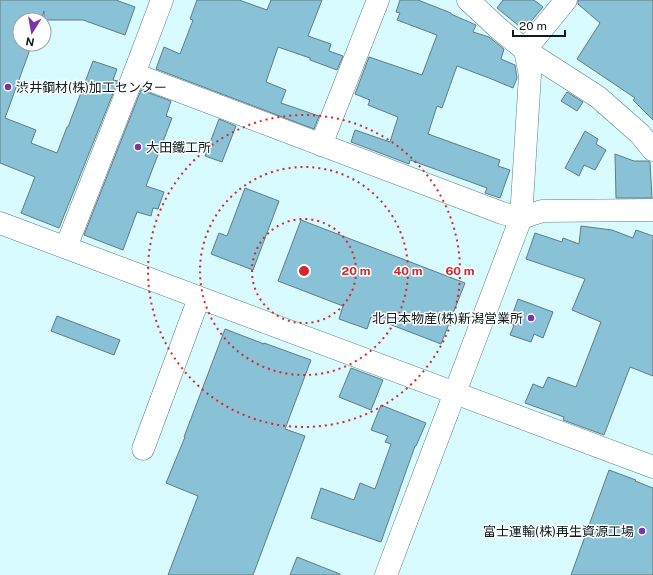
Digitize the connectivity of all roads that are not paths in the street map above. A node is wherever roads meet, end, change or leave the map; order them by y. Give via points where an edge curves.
1 (160, 0) edge
2 (378, 0) edge
3 (468, 0) edge
4 (566, 0) edge
5 (526, 50) junction
6 (134, 74) junction
7 (321, 146) junction
8 (653, 150) edge
9 (653, 210) edge
10 (521, 218) junction
11 (0, 223) edge
12 (66, 247) junction
13 (199, 298) junction
14 (455, 393) junction
15 (143, 449) dead end
16 (653, 467) edge
17 (386, 575) edge

1 - 6 street
2 - 7 street
3 - 5 street
4 - 5 street
5 - 8 street via 598,98 640,134
5 - 10 street via 530,75
6 - 7 street
6 - 12 street
7 - 10 street
9 - 10 street via 542,211
10 - 14 street
11 - 12 street
12 - 13 street
13 - 14 street
13 - 15 street
14 - 16 street
14 - 17 street

